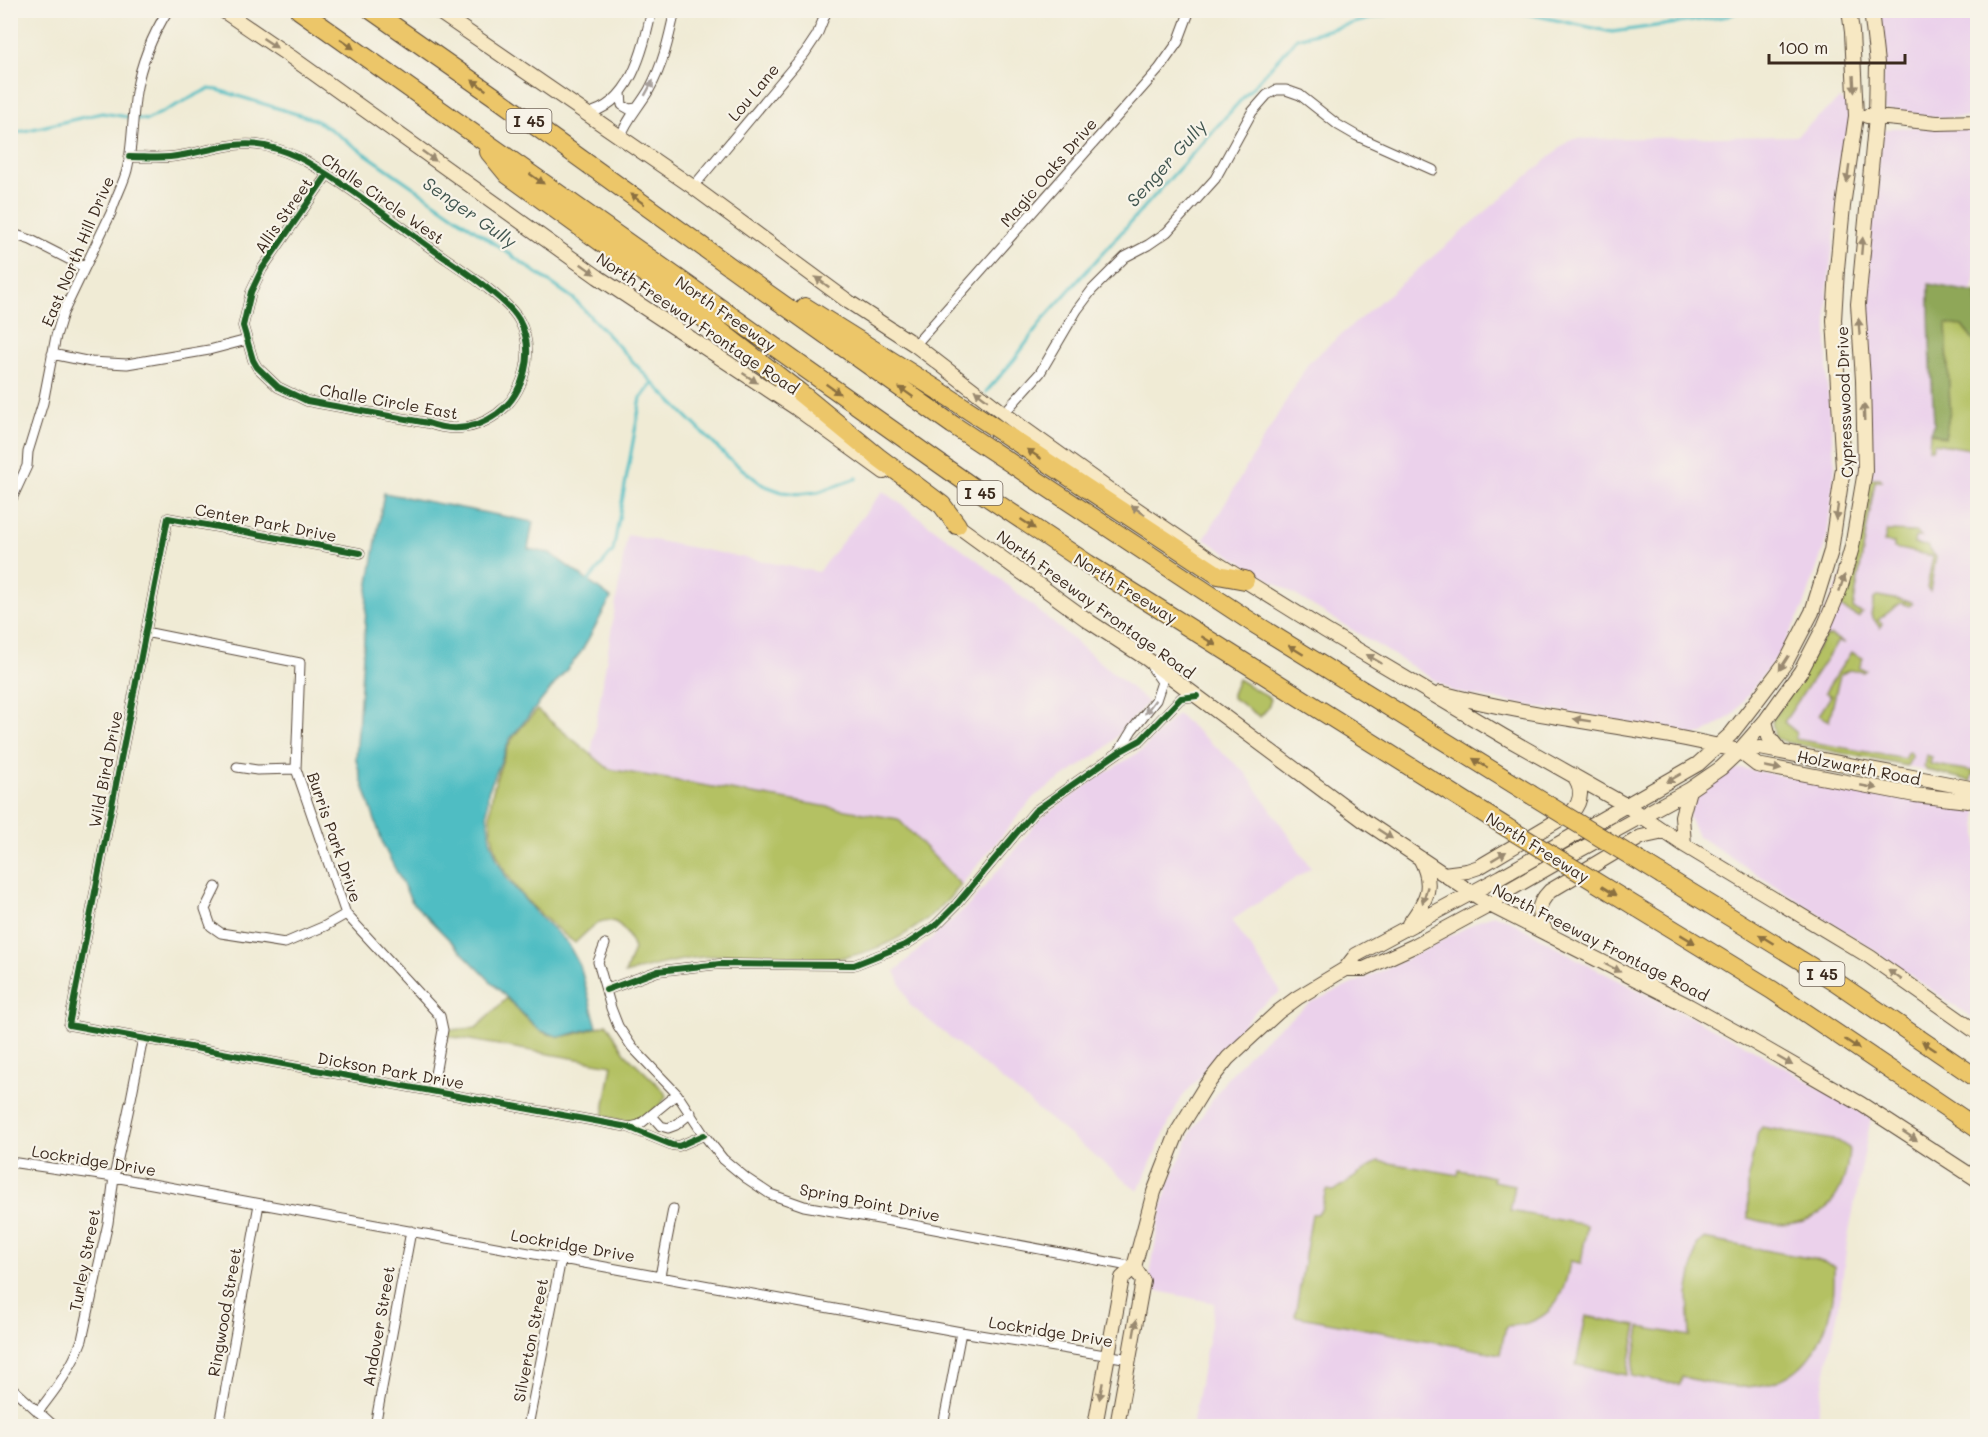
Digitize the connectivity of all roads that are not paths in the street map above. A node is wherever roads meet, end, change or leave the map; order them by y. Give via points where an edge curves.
1 (168, 10) edge
2 (222, 10) edge
3 (299, 10) edge
4 (371, 10) edge
5 (436, 10) edge
6 (652, 10) edge
7 (675, 10) edge
8 (827, 10) edge
9 (1190, 10) edge
10 (1849, 10) edge
11 (1871, 10) edge
12 (1875, 31) junction
13 (1852, 32) junction
14 (621, 93) junction
15 (637, 108) junction
16 (585, 114) junction
17 (1856, 116) junction
18 (1875, 116) junction
19 (1977, 122) edge
20 (472, 133) junction
21 (620, 138) junction
22 (129, 157) junction
23 (1432, 170) dead end
24 (327, 175) junction
25 (693, 187) junction
26 (10, 233) edge
27 (685, 234) junction
28 (84, 267) junction
29 (1835, 303) junction
30 (1857, 304) junction
31 (247, 340) junction
32 (915, 345) junction
33 (52, 354) junction
34 (526, 366) joint
35 (1004, 412) junction
36 (1843, 468) junction
37 (1865, 471) junction
38 (10, 502) edge
39 (168, 518) joint
40 (957, 525) junction
41 (360, 553) dead end
42 (1245, 580) junction
43 (146, 632) junction
44 (1147, 659) junction
45 (1425, 689) junction
46 (1197, 696) junction
47 (1765, 721) junction
48 (1718, 745) junction
49 (1739, 751) junction
50 (1119, 752) junction
51 (1781, 752) junction
52 (237, 767) dead end
53 (296, 769) junction
54 (1573, 775) junction
55 (1689, 790) junction
56 (1977, 793) edge
57 (1977, 799) edge
58 (1627, 806) junction
59 (1641, 816) junction
60 (1664, 832) junction
61 (1684, 845) junction
62 (1420, 858) junction
63 (1444, 874) junction
64 (216, 887) dead end
65 (1472, 892) junction
66 (1490, 905) junction
67 (346, 914) junction
68 (1406, 928) junction
69 (1547, 934) junction
70 (605, 944) dead end
71 (1345, 969) junction
72 (606, 990) junction
73 (69, 1025) joint
74 (1977, 1033) edge
75 (143, 1038) junction
76 (1977, 1079) edge
77 (432, 1091) junction
78 (1920, 1091) junction
79 (677, 1094) junction
80 (691, 1113) junction
81 (652, 1116) junction
82 (628, 1127) junction
83 (1977, 1129) edge
84 (704, 1135) junction
85 (1977, 1136) edge
86 (10, 1162) edge
87 (114, 1177) junction
88 (1977, 1180) edge
89 (259, 1203) junction
90 (673, 1209) dead end
91 (411, 1231) junction
92 (561, 1259) junction
93 (1134, 1267) junction
94 (660, 1276) junction
95 (961, 1332) junction
96 (1108, 1356) junction
97 (1130, 1359) junction
98 (10, 1386) edge
99 (38, 1412) junction
100 (54, 1426) edge
101 (219, 1426) edge
102 (375, 1426) edge
103 (528, 1426) edge
104 (942, 1426) edge
105 (1095, 1426) edge
106 (1117, 1426) edge

1 - 22 street, East North Hill Drive via 143,63
2 -> 40 main road, North Freeway Frontage Road via 598,277 796,408
3 -> 20 highway, North Freeway / I 45
27 -> 4 highway, I 45
5 - 16 main road
6 - 14 street via 639,58
15 -> 7 street via 661,65
8 - 25 street, Lou Lane via 805,53
9 - 32 street, Magic Oaks Drive via 1178,42 1160,69
10 - 13 main road, Cypresswood Drive
11 - 12 main road, Cypresswood Drive
12 - 13 main road
12 - 18 main road, Cypresswood Drive
13 -> 17 main road, Cypresswood Drive
14 - 15 street via 625,108
14 - 16 street via 605,108
15 - 21 street
16 - 21 main road
17 - 18 main road
17 -> 29 main road, Cypresswood Drive
18 - 19 main road via 1937,123
30 -> 18 main road, Cypresswood Drive
20 - 40 highway via 508,175 666,289 799,392 942,505
20 -> 78 highway, North Freeway / I 45, bridge via 984,495 1088,564 1772,990
21 - 25 main road
22 - 24 street, Challe Circle West via 170,157 251,144 290,154
22 - 28 street, East North Hill Drive via 111,213
23 - 35 street via 1357,136 1300,95 1286,90 1267,95 1252,112 1215,179 1167,232 1125,257 1092,290 1040,373
24 - 31 street, Allis Street via 258,277 243,326
24 - 34 street, Challe Circle West via 459,267 512,310 526,342
32 -> 25 main road via 849,302
26 - 28 street
42 -> 27 highway via 1218,575 800,303 708,238
76 -> 27 highway, I 45, bridge via 1836,982 1250,621 1003,459
28 - 33 street, East North Hill Drive via 63,313
29 - 30 main road
29 - 36 main road, Cypresswood Drive
37 -> 30 main road, Cypresswood Drive
31 - 33 street via 127,364
31 - 34 street, Challe Circle East via 257,368 285,392 324,405 440,427 476,425 502,410 518,390
35 -> 32 main road
33 - 38 street, East North Hill Drive via 27,466
42 -> 35 main road via 1122,499
36 - 37 main road
36 -> 48 main road, Cypresswood Drive via 1832,551 1812,612 1786,662 1731,734
47 -> 37 main road, Cypresswood Drive via 1801,671 1840,590
39 - 41 street, Center Park Drive
39 - 43 street, Wild Bird Drive
40 - 44 main road, North Freeway Frontage Road
45 -> 42 main road
43 - 53 street, Burris Park Drive via 300,663
43 - 73 street, Wild Bird Drive
44 - 46 main road, North Freeway Frontage Road
44 -> 50 street via 1162,682 1156,700
48 -> 45 main road, Holzwarth Road via 1481,704
45 - 54 main road
46 - 50 street via 1181,698 1142,740
46 -> 62 main road, North Freeway Frontage Road
47 - 49 main road, Cypresswood Drive
47 - 51 main road via 1769,737
48 - 49 main road, Holzwarth Road
48 -> 58 main road, Cypresswood Drive via 1698,764
49 - 51 main road, Holzwarth Road via 1760,748
49 - 55 main road, Cypresswood Drive
49 -> 57 main road, Holzwarth Road via 1757,765 1915,795
50 - 72 street via 1035,811 956,905 936,925 907,944 854,965 720,964 658,971
51 - 56 main road, Holzwarth Road via 1970,788
52 - 53 street
53 - 67 street, Burris Park Drive
54 - 58 main road
63 -> 54 main road via 1479,867 1572,812 1580,797
55 - 59 main road, Cypresswood Drive
55 - 61 main road via 1682,816
58 - 59 main road
58 - 65 main road, Cypresswood Drive
59 - 60 main road
59 - 66 main road, Cypresswood Drive
60 - 61 main road
60 - 69 main road via 1641,837 1550,891 1539,910
74 -> 61 main road via 1870,957
62 - 63 main road, North Freeway Frontage Road
62 -> 68 main road via 1429,888
63 - 65 main road, North Freeway Frontage Road
64 - 67 street via 205,909 212,926 221,933 285,943
65 - 66 main road, North Freeway Frontage Road
65 - 68 main road, Cypresswood Drive
66 - 69 main road, North Freeway Frontage Road
66 - 71 main road, Cypresswood Drive via 1364,969
67 - 77 street, Burris Park Drive via 440,1016 443,1030
68 - 71 main road, Cypresswood Drive via 1356,956
69 -> 88 main road, North Freeway Frontage Road via 1689,1006 1861,1104
70 - 72 street, Spring Point Drive via 598,962
71 - 93 main road via 1278,1012 1228,1058 1205,1087 1178,1131 1156,1186
72 - 79 street, Spring Point Drive via 618,1026 632,1047
73 - 75 street, Dickson Park Drive
75 - 77 street, Dickson Park Drive
75 - 87 street, Turley Street
77 - 82 street, Dickson Park Drive
78 - 83 highway, North Freeway / I 45
78 - 85 highway
79 - 80 street, Spring Point Drive
79 - 81 street
80 - 81 street via 668,1128
80 - 84 street, Spring Point Drive
81 - 82 street
82 - 84 street, Dickson Park Drive via 679,1146
84 - 93 street, Spring Point Drive via 723,1159 746,1178 770,1194 804,1206
86 - 87 street, Lockridge Drive
87 - 89 street, Lockridge Drive
87 - 99 street, Turley Street via 82,1340 62,1382
89 - 91 street, Lockridge Drive
89 - 101 street, Ringwood Street
90 - 94 street
91 - 92 street, Lockridge Drive
91 - 102 street, Andover Street
92 - 94 street, Lockridge Drive
92 - 103 street, Silverton Street
93 - 96 main road via 1122,1278
97 -> 93 main road via 1143,1281
94 - 95 street, Lockridge Drive
95 - 96 street, Lockridge Drive
95 - 104 street
96 - 97 street, Lockridge Drive
96 -> 105 main road
97 - 106 main road
98 - 99 street
99 - 100 street

